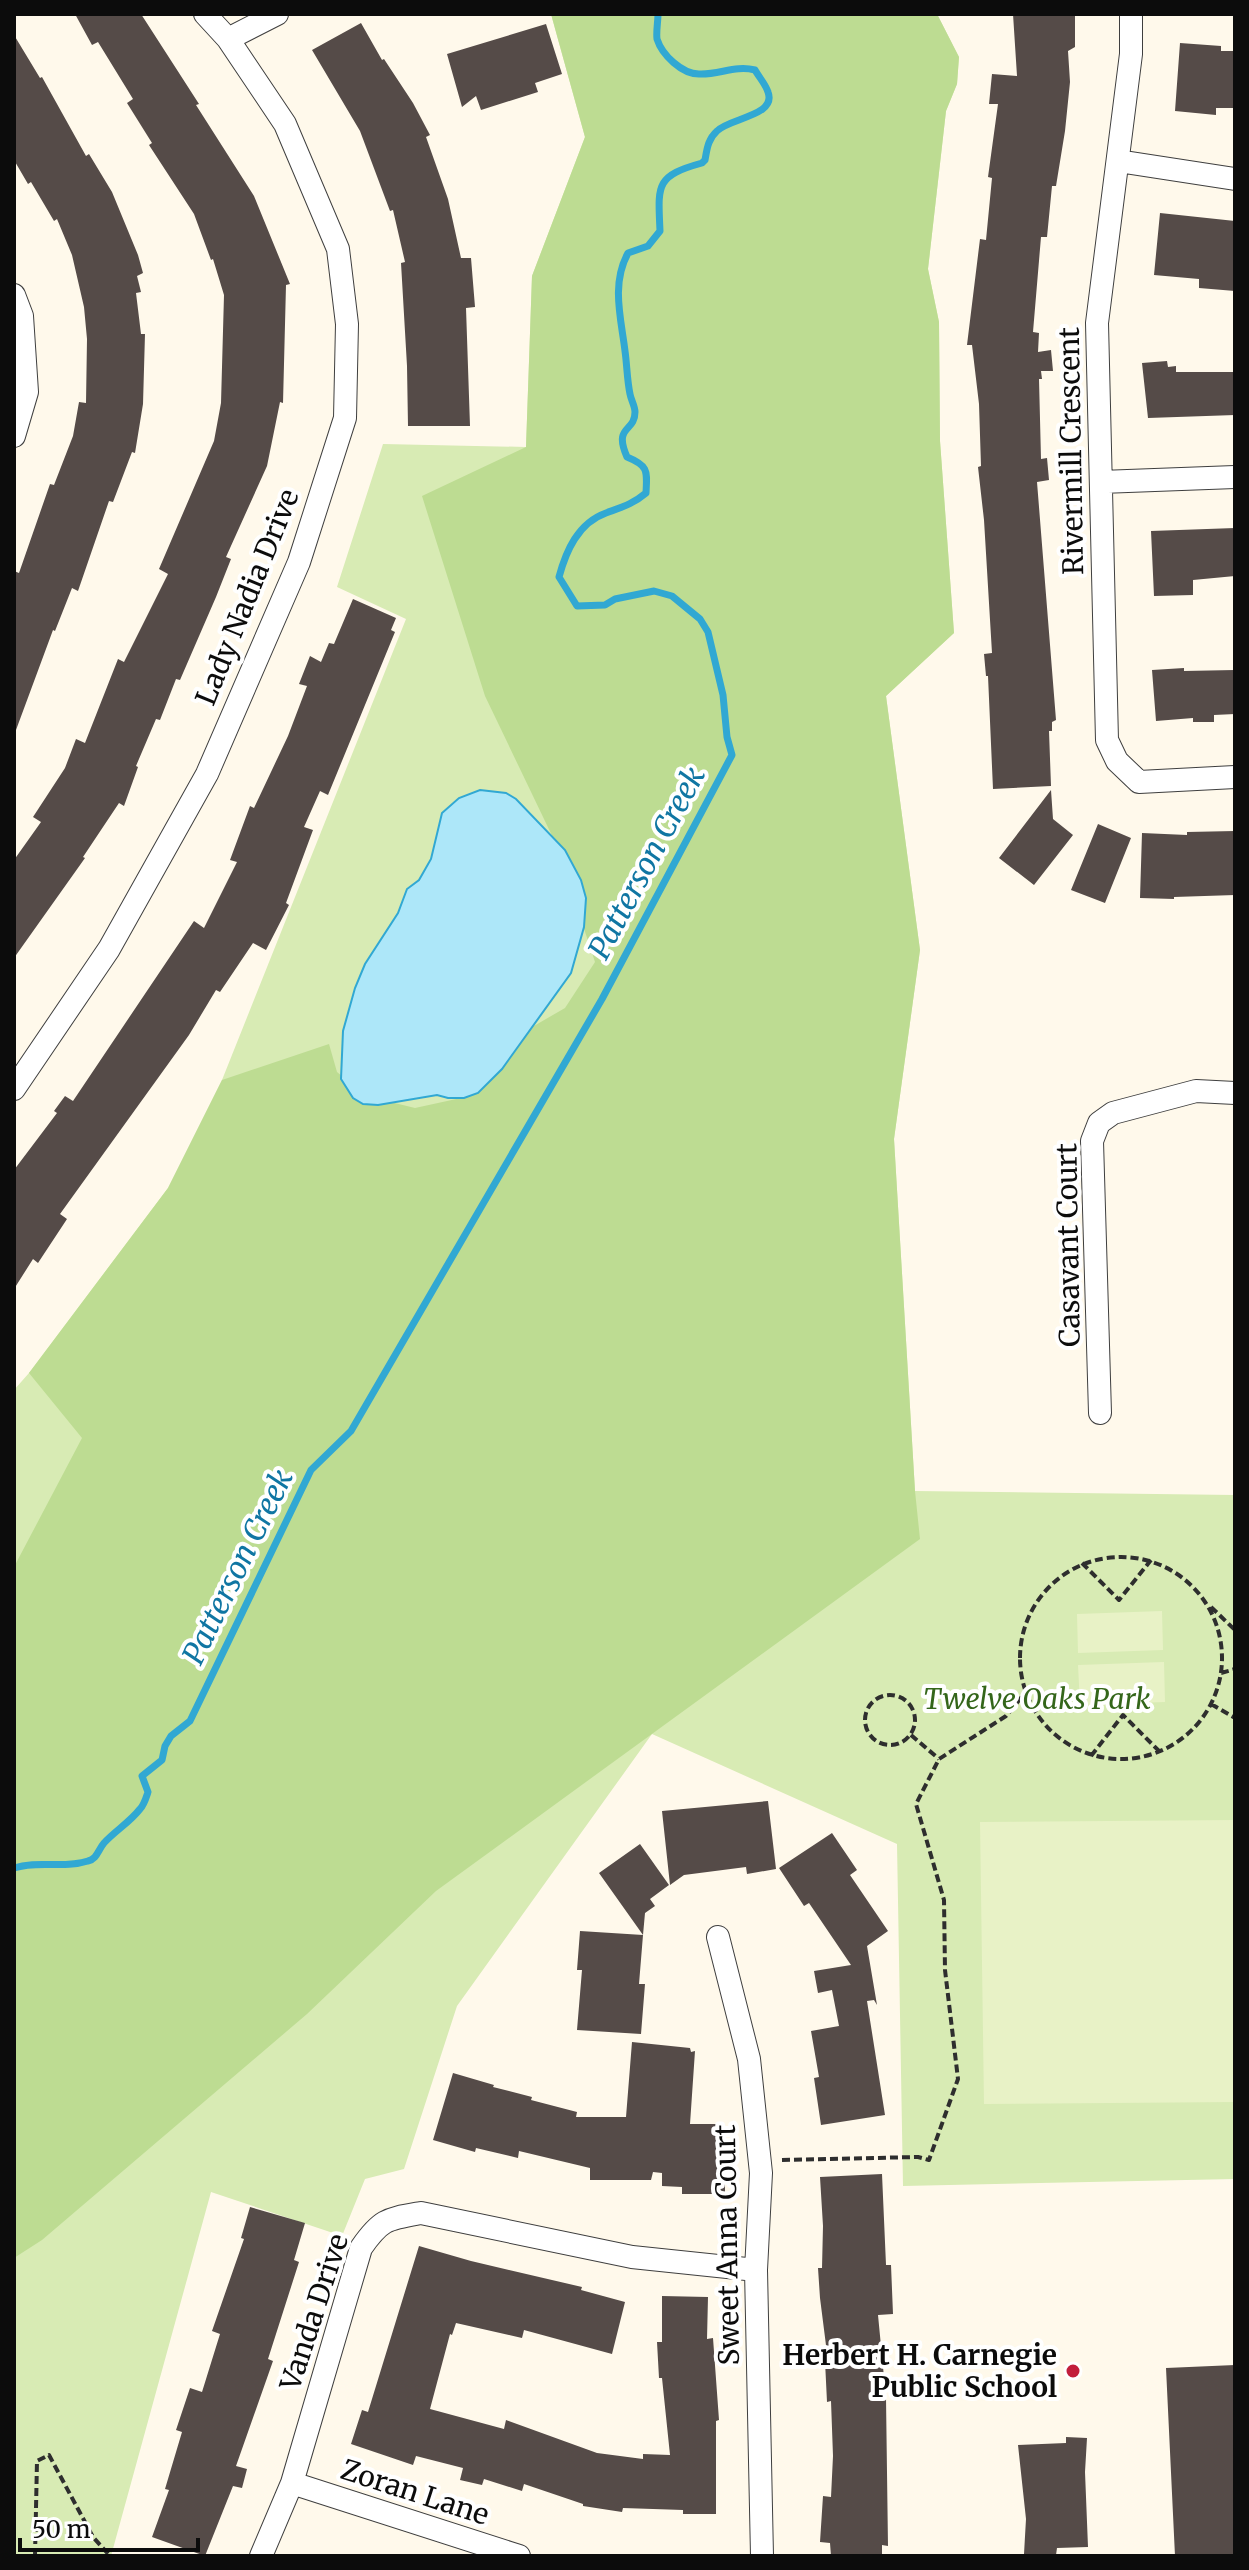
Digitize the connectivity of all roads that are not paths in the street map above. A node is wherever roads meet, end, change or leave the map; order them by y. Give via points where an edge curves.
1 (205, 14) edge
2 (277, 14) edge
3 (1131, 14) edge
4 (228, 39) junction
5 (1118, 161) junction
6 (1235, 179) edge
7 (14, 295) edge
8 (14, 436) edge
9 (1235, 477) edge
10 (1101, 482) junction
11 (1235, 777) edge
12 (14, 1089) edge
13 (1235, 1093) edge
14 (1100, 1413) dead end
15 (718, 1937) dead end
16 (756, 2270) junction
17 (292, 2483) junction
18 (261, 2556) edge
19 (519, 2556) edge
20 (762, 2556) edge

1 - 4 street, Lady Nadia Drive
2 - 4 street
3 - 5 street, Rivermill Crescent
4 - 12 street, Lady Nadia Drive via 285,124 338,249 347,324 345,418 299,562 207,774 109,949
5 - 6 street
5 - 10 street, Rivermill Crescent via 1097,323
7 - 8 street via 22,316 27,392
9 - 10 street
10 - 11 street, Rivermill Crescent via 1107,740 1117,761 1139,782
13 - 14 street, Casavant Court via 1196,1091 1113,1113 1099,1123 1092,1141
15 - 16 street, Sweet Anna Court via 749,2059 760,2164
16 - 17 street, Vanda Drive via 632,2257 421,2213 376,2226 361,2248
16 - 20 street, Sweet Anna Court
17 - 18 street, Vanda Drive
17 - 19 street, Zoran Lane

